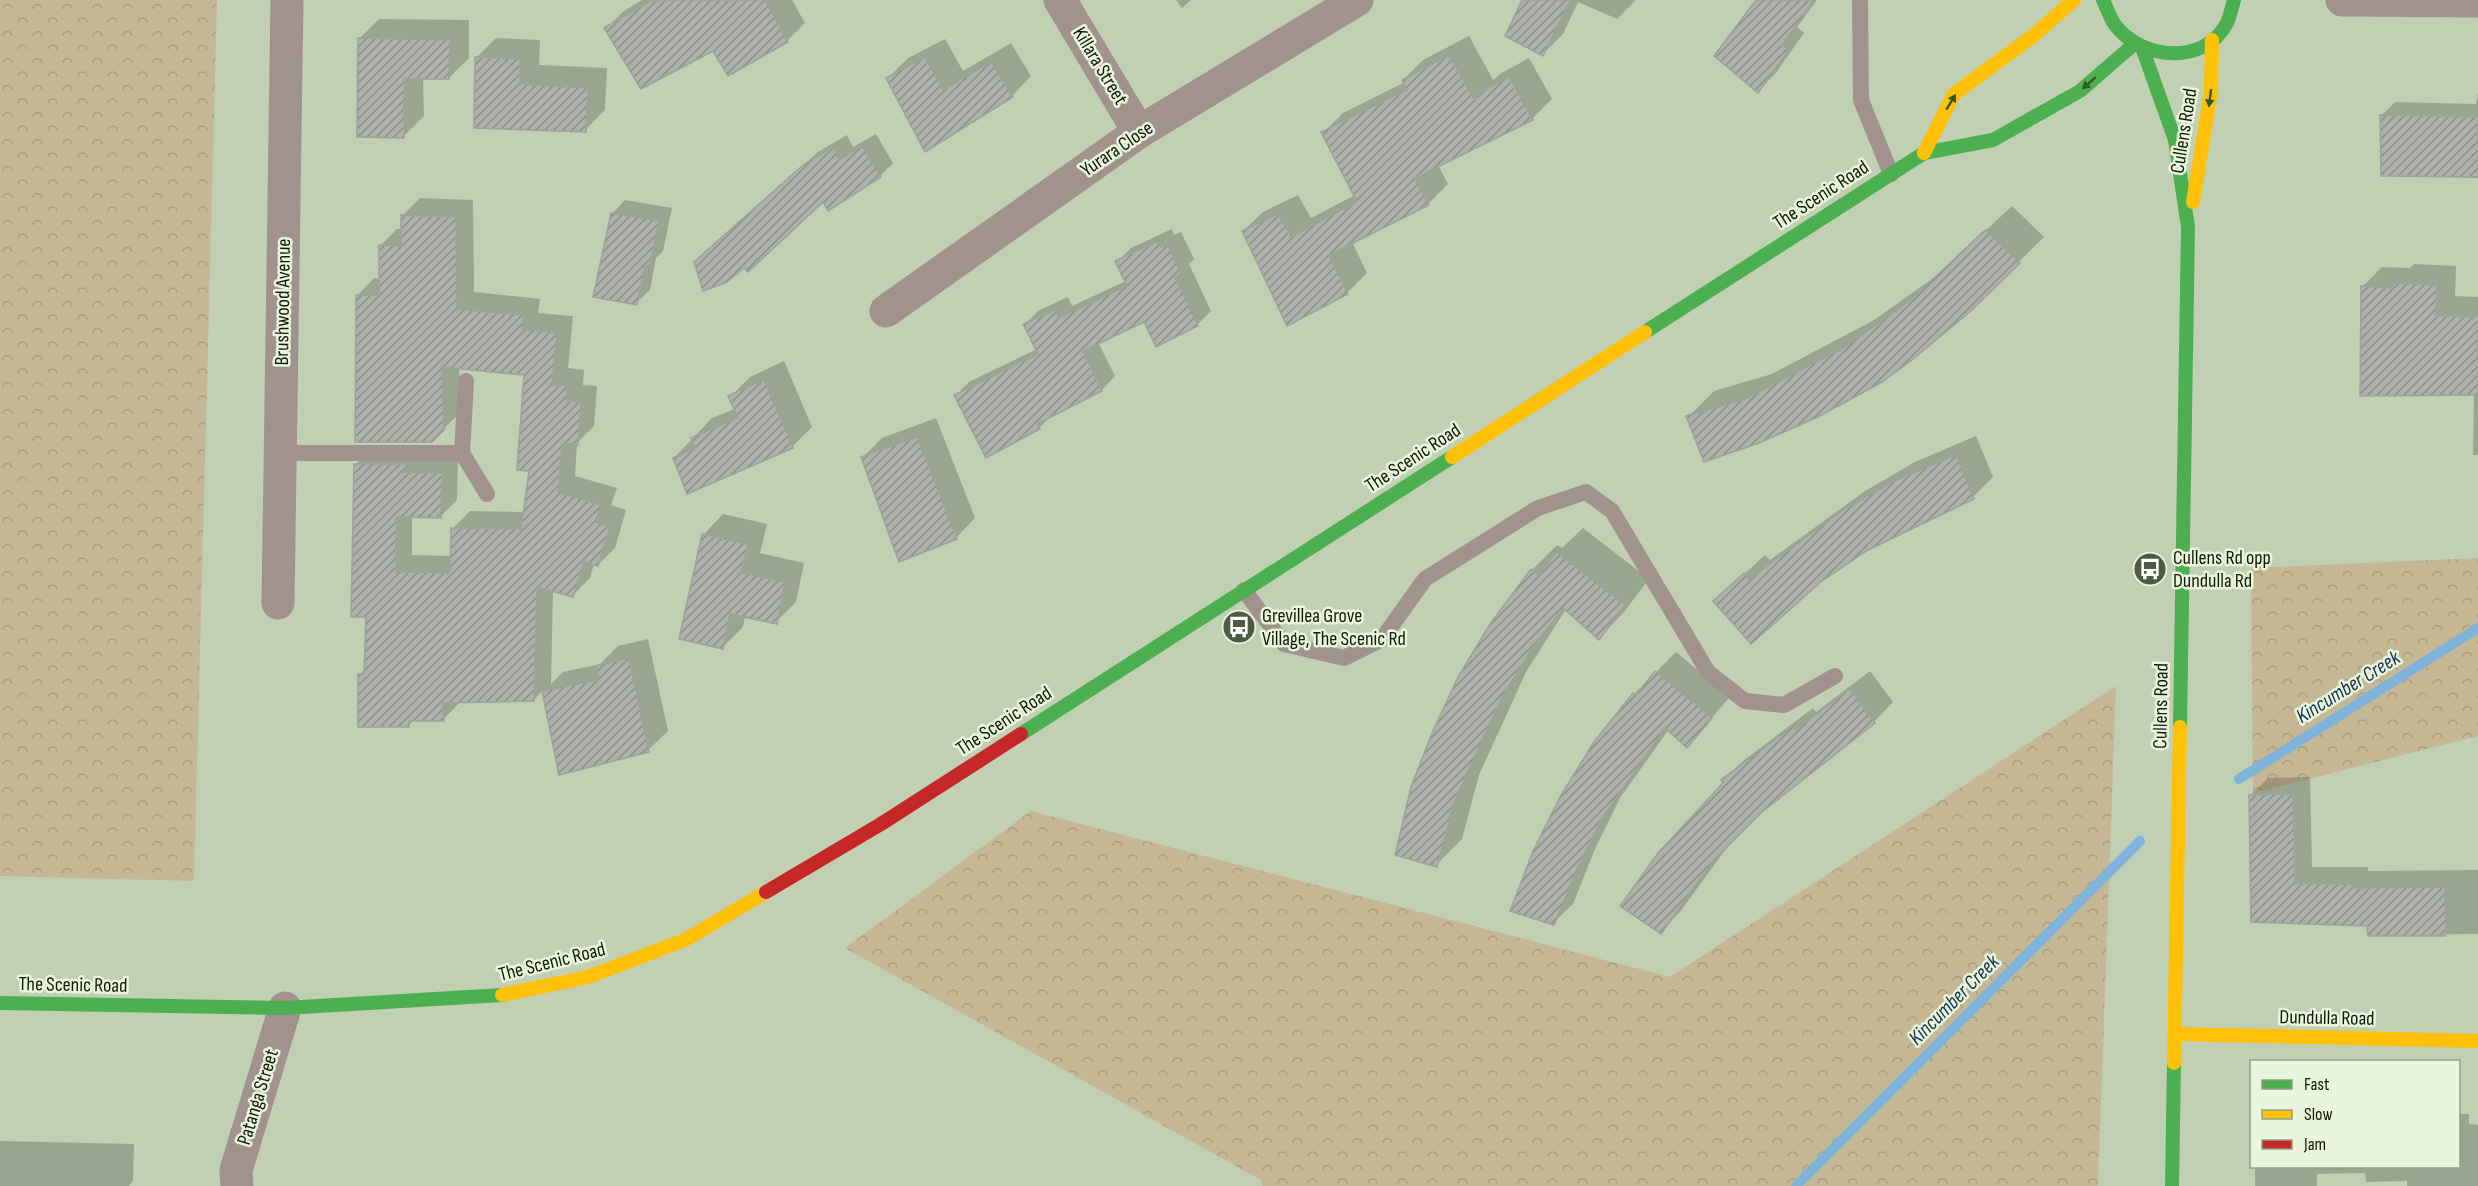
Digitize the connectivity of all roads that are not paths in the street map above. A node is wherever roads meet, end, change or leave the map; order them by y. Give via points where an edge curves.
1 (287, 0) edge
2 (1060, 0) edge
3 (1357, 0) edge
4 (1860, 0) edge
5 (2074, 0) edge
6 (2103, 0) edge
7 (2234, 0) edge
8 (2342, 0) edge
9 (2478, 1) edge
10 (2212, 40) junction
11 (2138, 47) junction
12 (1139, 132) junction
13 (1924, 153) junction
14 (1891, 174) junction
15 (2188, 227) junction
16 (886, 310) dead end
17 (466, 381) dead end
18 (281, 453) junction
19 (462, 453) junction
20 (487, 494) dead end
21 (1244, 590) junction
22 (278, 603) dead end
23 (1835, 676) dead end
24 (0, 1003) edge
25 (285, 1008) junction
26 (2176, 1034) junction
27 (2478, 1041) edge
28 (237, 1186) edge
29 (2172, 1186) edge

1 - 18 street, Brushwood Avenue
2 - 12 street, Killara Street
3 - 12 street, Yurara Close
4 - 14 lane via 1861,100
13 -> 5 main road via 1954,94 2033,36
6 - 11 main road via 2118,32
7 - 10 main road via 2225,25
8 - 9 street
10 - 11 main road via 2179,55
10 -> 15 main road, Cullens Road via 2211,91
11 -> 13 main road, The Scenic Road via 2080,91 1993,140
11 - 15 main road, Cullens Road via 2175,140
12 - 16 street, Yurara Close
13 - 14 main road, The Scenic Road
14 - 21 main road, The Scenic Road
15 - 26 main road, Cullens Road
17 - 19 lane
18 - 19 lane
18 - 22 street, Brushwood Avenue
19 - 20 lane
21 - 23 lane via 1284,644 1344,658 1382,639 1425,579 1538,508 1586,492 1612,511 1708,672 1745,701 1784,705
21 - 25 main road, The Scenic Road via 881,824 687,939 588,977 496,996
24 - 25 main road, The Scenic Road
25 - 28 street, Patanga Street via 236,1170
26 - 27 main road, Dundulla Road
26 - 29 main road, Cullens Road

